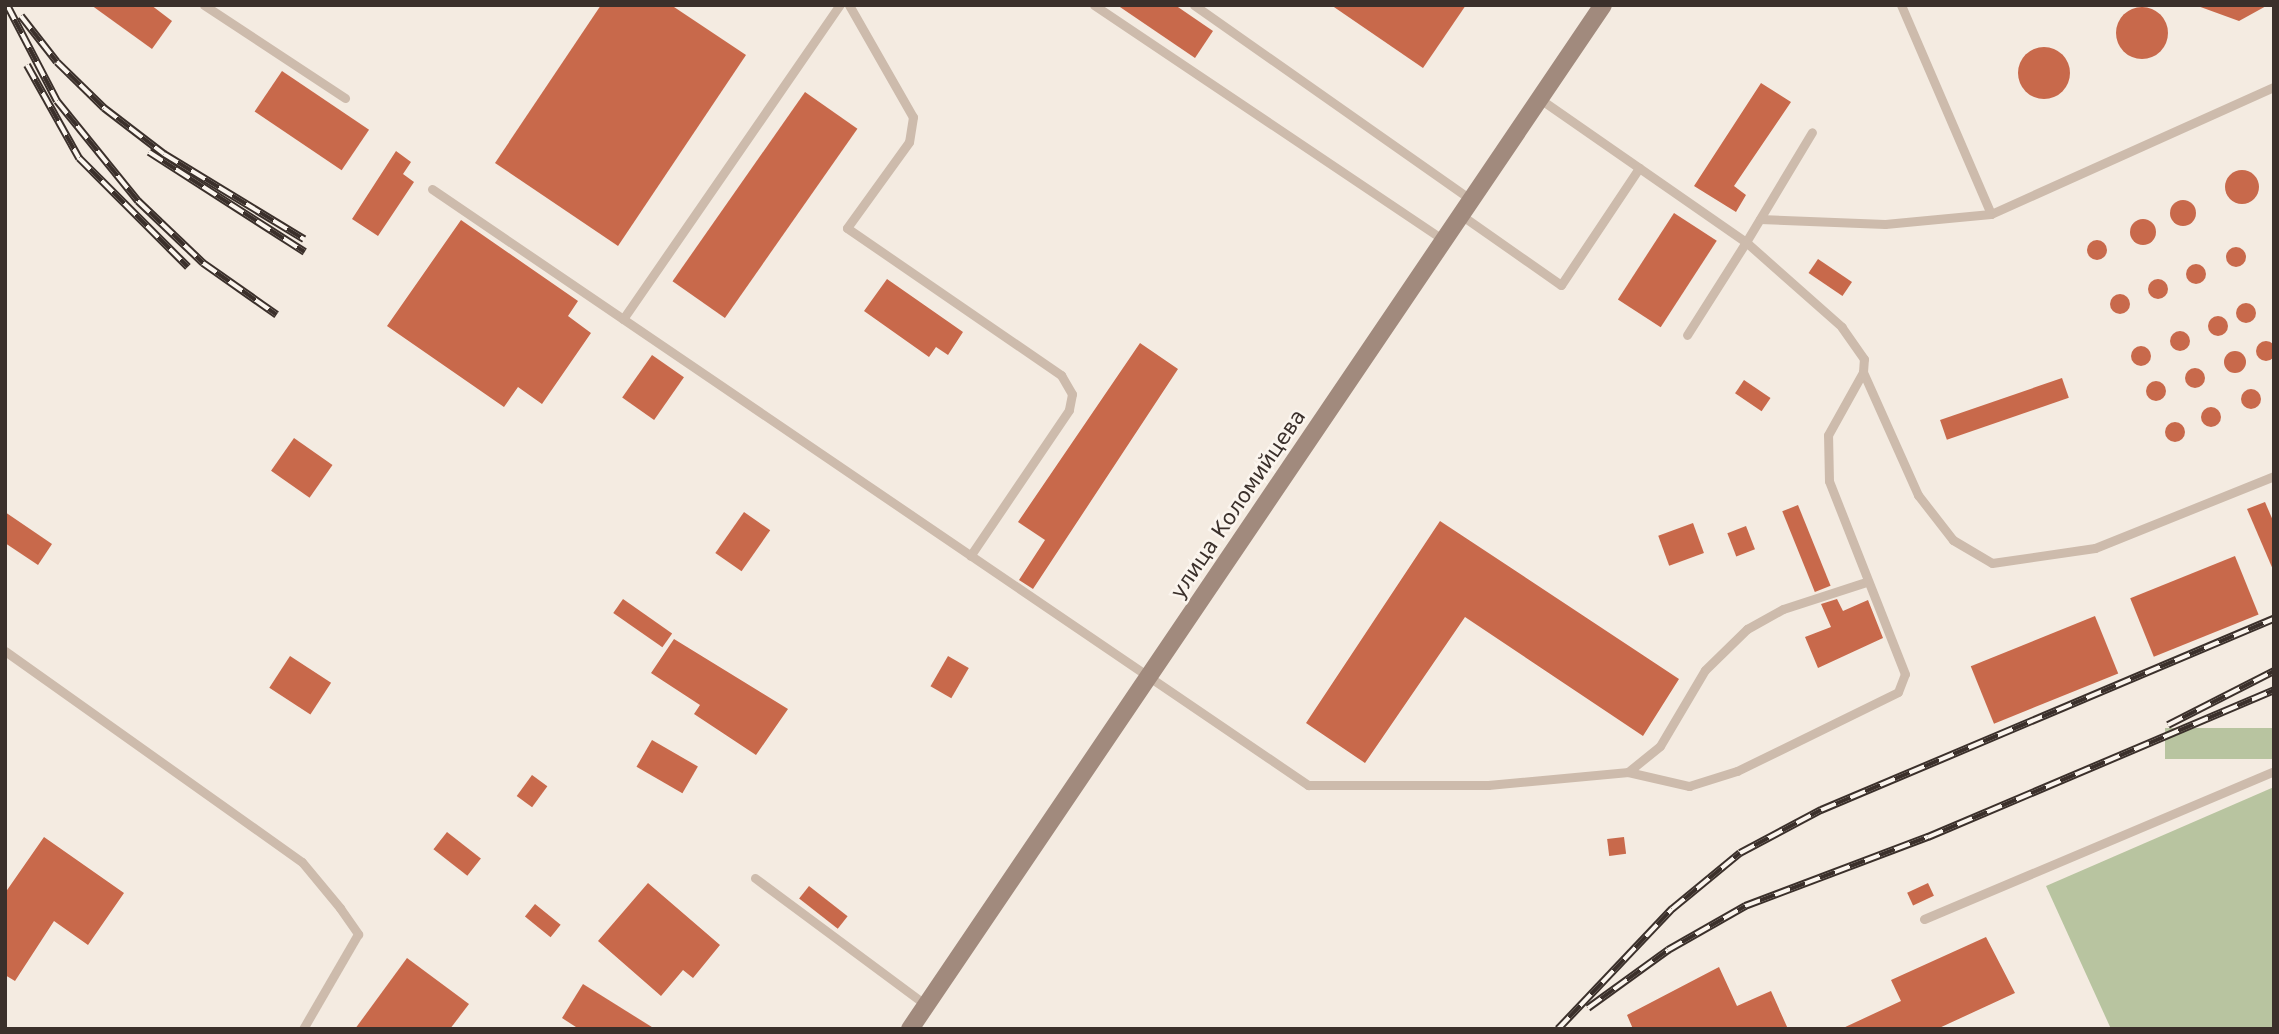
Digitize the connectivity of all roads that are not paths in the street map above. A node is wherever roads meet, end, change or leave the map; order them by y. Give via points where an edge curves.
1 (204, 5) edge
2 (840, 5) edge
3 (849, 5) edge
4 (1094, 5) edge
5 (1194, 5) edge
6 (1604, 5) edge
7 (1901, 5) edge
8 (2274, 87) edge
9 (345, 99) dead end
10 (1540, 99) junction
11 (1812, 132) dead end
12 (1639, 168) junction
13 (432, 189) dead end
14 (1466, 208) junction
15 (1991, 215) junction
16 (1760, 219) junction
17 (1444, 240) junction
18 (1746, 242) junction
19 (623, 320) junction
20 (1687, 335) dead end
21 (1863, 372) junction
22 (2274, 476) edge
23 (970, 556) junction
24 (1866, 582) junction
25 (5, 651) edge
26 (1149, 677) junction
27 (2274, 771) edge
28 (1628, 772) junction
29 (755, 878) dead end
30 (1924, 919) dead end
31 (926, 1005) junction
32 (303, 1029) edge
33 (910, 1029) edge

1 - 9 lane
2 - 19 lane
3 - 23 lane via 913,117 908,142 846,228 1061,375 1072,394 1069,410
4 - 17 lane
5 - 14 lane
6 - 10 street, улица Коломийцева
7 - 15 lane
8 - 15 lane
10 - 12 lane
10 - 14 street, улица Коломийцева
11 - 16 lane
12 - 14 lane via 1561,285
12 - 18 lane
13 - 19 lane
14 - 17 street, улица Коломийцева
15 - 16 lane via 1885,223
16 - 18 lane
17 - 26 street, улица Коломийцева
18 - 20 lane
18 - 21 lane via 1842,327 1864,359
19 - 23 lane
21 - 22 lane via 1918,495 1953,540 1992,563 2095,548
21 - 24 lane via 1828,435 1829,481
23 - 26 lane
24 - 28 lane via 1783,609 1747,629 1705,670 1660,746
24 - 28 lane via 1905,674 1898,692 1689,786
25 - 32 lane via 302,862 340,908 358,934
26 - 28 lane via 1308,785 1488,785
26 - 31 street, улица Коломийцева
27 - 30 lane
29 - 31 lane
31 - 33 street, улица Коломийцева

